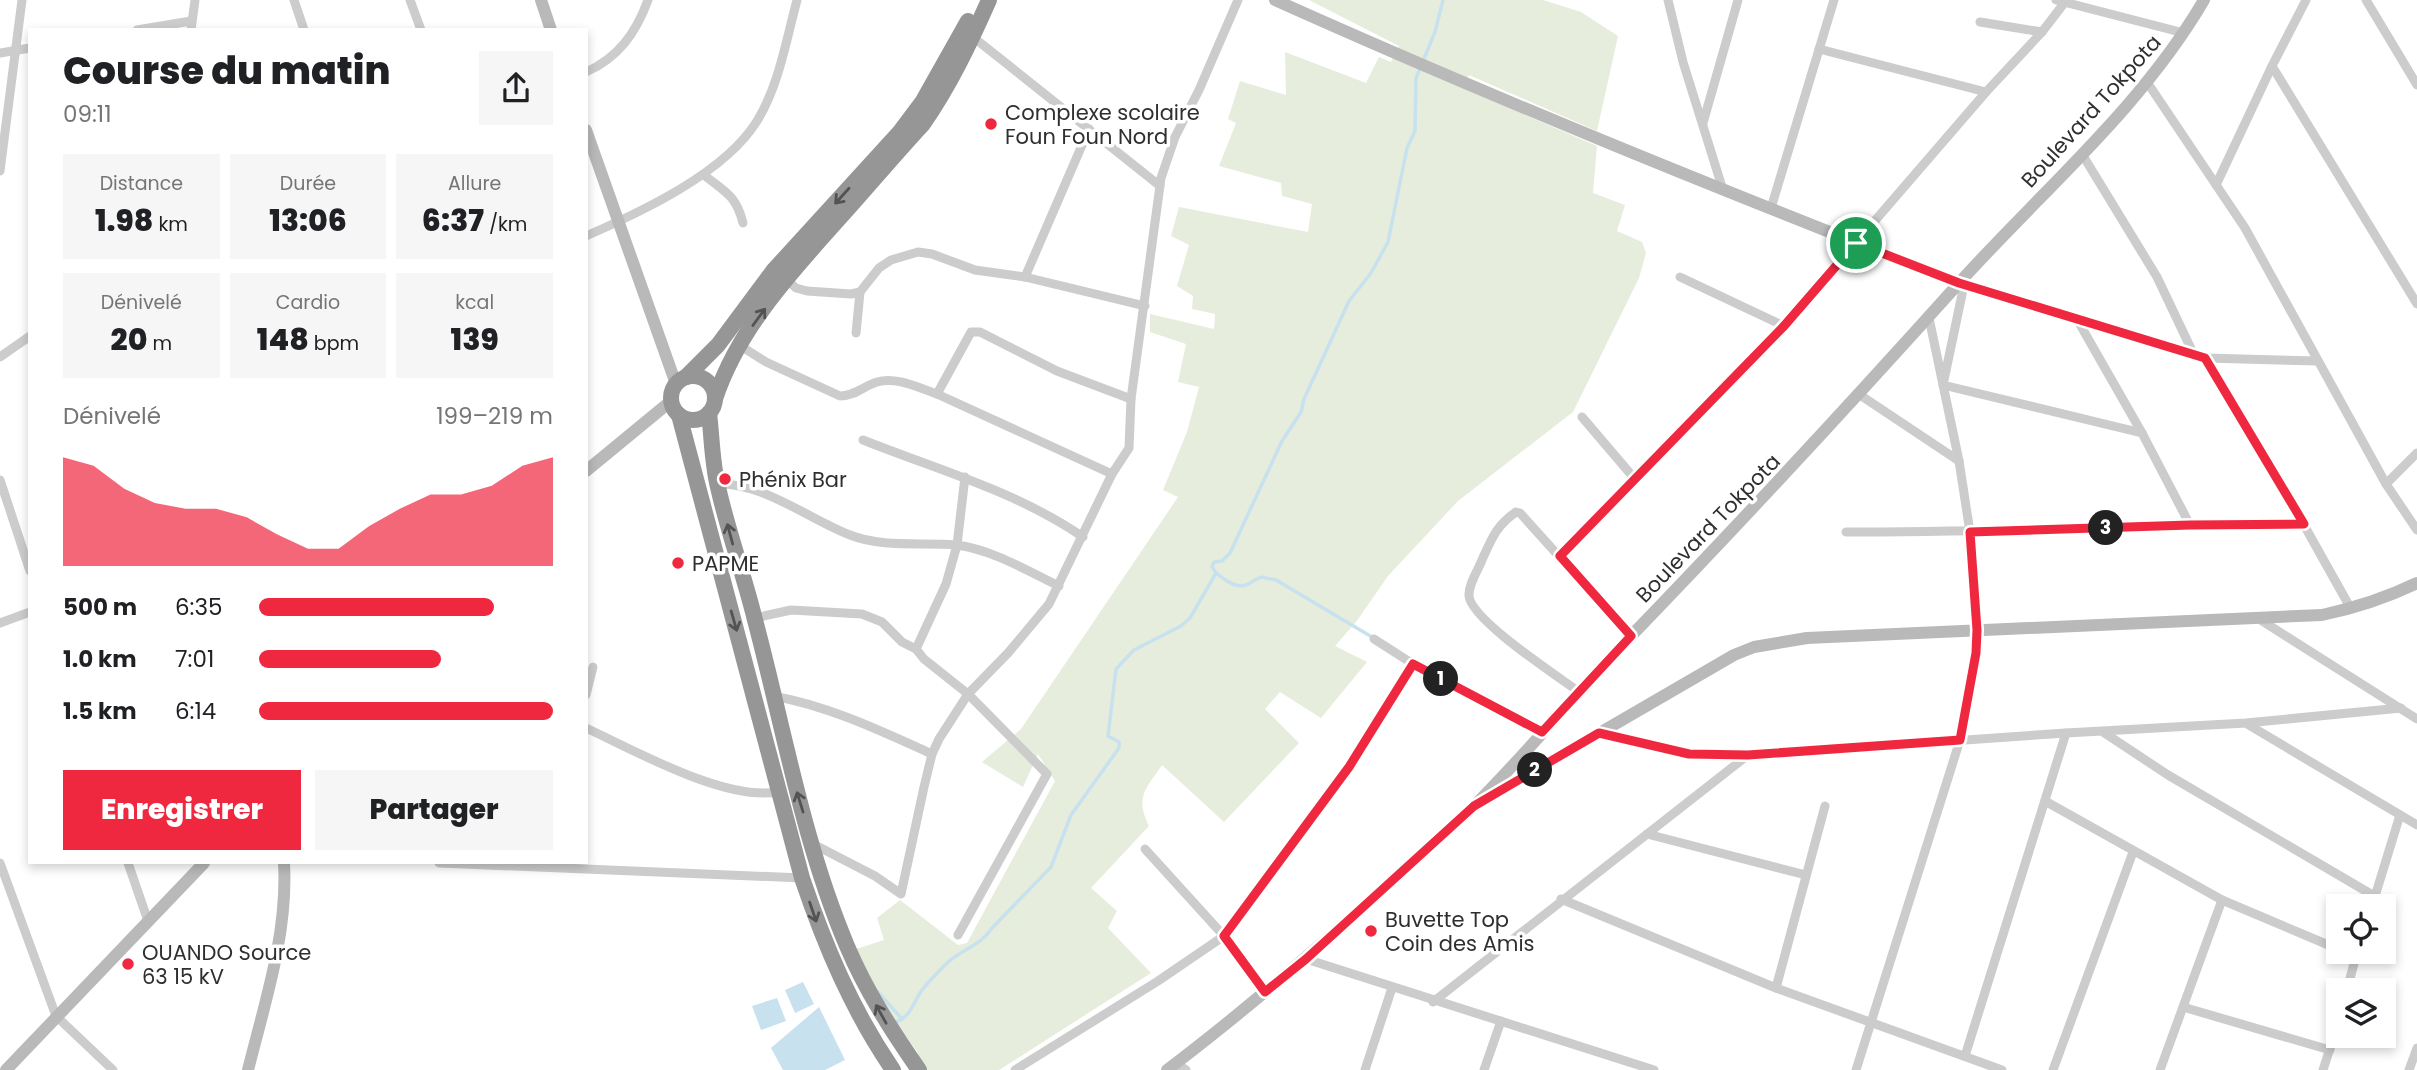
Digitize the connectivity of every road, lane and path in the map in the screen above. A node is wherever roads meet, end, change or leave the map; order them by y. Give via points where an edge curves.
1 (22, 0) edge
2 (195, 0) edge
3 (294, 0) edge
4 (410, 0) edge
5 (541, 0) edge
6 (648, 0) edge
7 (797, 0) edge
8 (977, 0) edge
9 (989, 0) edge
10 (1238, 0) edge
11 (1275, 0) edge
12 (1668, 0) edge
13 (1738, 0) edge
14 (1834, 0) edge
15 (2204, 0) edge
16 (2306, 0) edge
17 (2366, 0) edge
18 (2061, 1) edge
19 (1980, 22) dead end
20 (191, 25) edge
21 (159, 28) edge
22 (303, 28) edge
23 (420, 28) edge
24 (550, 28) edge
25 (2042, 32) junction
26 (2184, 33) junction
27 (973, 37) junction
28 (28, 48) edge
29 (1819, 49) junction
30 (16, 50) junction
31 (0, 52) edge
32 (2272, 66) junction
33 (588, 71) edge
34 (2147, 82) junction
35 (2417, 85) edge
36 (1986, 92) junction
37 (1702, 124) junction
38 (1089, 129) junction
39 (588, 136) edge
40 (2082, 154) junction
41 (0, 165) edge
42 (0, 171) edge
43 (704, 175) junction
44 (2216, 185) junction
45 (1160, 186) junction
46 (1723, 190) junction
47 (1771, 208) junction
48 (618, 222) junction
49 (743, 223) dead end
50 (588, 235) edge
51 (1856, 243) junction
52 (1025, 277) junction
53 (1680, 277) dead end
54 (786, 279) junction
55 (1961, 284) junction
56 (860, 292) junction
57 (2417, 304) edge
58 (1145, 306) junction
59 (1929, 318) junction
60 (2078, 321) junction
61 (1784, 326) junction
62 (856, 333) dead end
63 (28, 338) edge
64 (739, 345) junction
65 (2194, 355) junction
66 (0, 357) edge
67 (2205, 358) junction
68 (2318, 361) junction
69 (681, 381) junction
70 (1943, 385) junction
71 (937, 394) junction
72 (1860, 395) junction
73 (1131, 399) junction
74 (712, 406) junction
75 (675, 408) junction
76 (1582, 417) dead end
77 (2142, 433) junction
78 (863, 440) dead end
79 (2417, 453) edge
80 (1959, 461) junction
81 (588, 470) edge
82 (1112, 474) junction
83 (965, 477) junction
84 (1634, 478) junction
85 (0, 480) edge
86 (717, 484) junction
87 (2386, 484) junction
88 (2304, 524) junction
89 (2190, 525) junction
90 (2417, 530) edge
91 (1846, 532) dead end
92 (1970, 532) junction
93 (1083, 537) junction
94 (957, 545) junction
95 (1560, 556) junction
96 (28, 565) edge
97 (2417, 583) edge
98 (1059, 586) junction
99 (2351, 609) junction
100 (28, 613) edge
101 (755, 618) junction
102 (2257, 618) junction
103 (0, 623) edge
104 (1977, 630) junction
105 (1631, 636) junction
106 (1374, 639) dead end
107 (916, 649) junction
108 (1413, 664) junction
109 (593, 667) dead end
110 (588, 687) edge
111 (1579, 692) junction
112 (968, 694) junction
113 (773, 696) junction
114 (2401, 708) junction
115 (2417, 719) edge
116 (2246, 723) junction
117 (588, 730) edge
118 (1542, 732) junction
119 (2102, 732) junction
120 (1599, 733) junction
121 (2066, 733) junction
122 (1960, 740) junction
123 (932, 754) junction
124 (1748, 755) junction
125 (777, 792) junction
126 (2045, 801) junction
127 (1474, 806) junction
128 (1825, 806) dead end
129 (2400, 815) junction
130 (2417, 825) edge
131 (1647, 834) junction
132 (813, 845) junction
133 (1145, 849) dead end
134 (2133, 852) junction
135 (0, 863) edge
136 (128, 864) edge
137 (203, 864) edge
138 (284, 864) edge
139 (474, 864) edge
140 (543, 866) edge
141 (1806, 875) junction
142 (802, 878) junction
143 (2361, 894) edge
144 (2376, 894) edge
145 (1562, 899) junction
146 (2222, 900) junction
147 (148, 921) junction
148 (958, 935) dead end
149 (1224, 936) junction
150 (2326, 945) edge
151 (1306, 959) junction
152 (1392, 988) junction
153 (1776, 988) junction
154 (1265, 992) junction
155 (1433, 1002) junction
156 (2183, 1007) junction
157 (56, 1016) junction
158 (1501, 1021) junction
159 (1870, 1023) junction
160 (2417, 1048) edge
161 (2330, 1050) joint
162 (1965, 1056) junction
163 (1176, 1068) edge
164 (6, 1070) edge
165 (113, 1070) edge
166 (248, 1070) edge
167 (893, 1070) edge
168 (919, 1070) edge
169 (1015, 1070) edge
170 (1365, 1070) edge
171 (1485, 1070) edge
172 (1654, 1070) edge
173 (1856, 1070) edge
174 (2002, 1070) edge
175 (2053, 1070) edge
176 (2160, 1070) edge
177 (2323, 1070) edge
178 (2409, 1070) edge

1 - 30 street
2 - 20 street
3 - 22 street
4 - 23 street
5 - 24 street
6 - 33 street via 623,47
7 - 43 street via 777,80 756,122
8 -> 69 highway via 960,38 907,122 773,271 718,345
9 - 27 highway
10 - 45 street via 1175,137
11 - 46 street
12 - 37 street
13 - 37 street
14 - 29 street
15 - 26 street, Boulevard Tokpota
16 - 32 street
17 - 35 street
18 - 25 street
18 - 26 street
19 - 25 street
20 - 21 street
25 - 36 street
26 - 34 street, Boulevard Tokpota
27 - 38 street
27 - 54 highway via 923,124
28 - 30 street
29 - 36 street
29 - 47 street
30 - 31 street
30 - 41 street
32 - 44 street
32 - 57 street
34 - 40 street, Boulevard Tokpota
34 - 44 street
36 - 51 street
37 - 46 street
38 - 45 street
38 - 52 street
39 - 48 street
40 - 55 street, Boulevard Tokpota
40 - 65 street via 2157,277
41 - 42 street
43 - 48 street
43 - 49 street via 731,196
44 - 68 street via 2245,228
45 - 58 street
46 - 47 street
47 - 51 street
48 - 50 street
48 - 69 street
51 - 55 street
51 - 61 street
52 - 56 street via 975,270 918,252 879,268
52 - 58 street
53 - 61 street
54 - 56 street via 807,291
64 -> 54 highway
55 - 59 street, Boulevard Tokpota
55 - 60 street
55 - 70 street
56 - 62 street
58 - 73 street
59 - 70 street
59 - 72 street, Boulevard Tokpota
60 - 65 street
60 - 77 street
61 - 84 street
63 - 66 street
64 - 71 street via 841,396 893,381
64 - 74 highway
65 - 67 street
67 - 68 street
67 - 88 street
68 - 87 street
69 - 74 highway via 693,376 706,380 712,385
69 - 75 highway via 672,392
70 - 77 street
70 - 80 street
71 - 73 street via 971,332 980,332 1057,371
71 - 82 street
72 - 80 street
72 - 105 street, Boulevard Tokpota
73 - 82 street via 1129,448
74 - 75 highway via 698,419 685,418
74 - 86 highway
75 - 81 street
75 -> 125 highway
76 - 84 street
77 - 89 street
78 - 83 street
79 - 87 street
80 - 92 street
82 - 93 street
83 - 93 street via 1046,514
83 - 94 street
84 - 95 street
85 - 96 street
86 - 94 street via 754,489 865,540
101 -> 86 highway
87 - 90 street
88 - 89 street
88 - 99 street
89 - 92 street
91 - 92 street
92 - 104 street
93 - 98 street
94 - 98 street
94 - 107 street via 940,601
95 - 105 street
95 - 111 street via 1516,512 1493,536 1469,596 1474,607 1507,639
97 - 99 street
98 - 112 street via 1029,629
99 - 102 street
100 - 103 street
101 - 107 street via 791,610 862,614 882,622
101 - 113 highway
102 - 104 street
102 - 114 street
104 - 120 street via 1807,638 1754,647
104 - 122 street
105 - 111 street, Boulevard Tokpota
106 - 108 street
107 - 112 street
108 - 118 street
108 - 149 street via 1349,767
109 - 110 street
111 - 118 street, Boulevard Tokpota
112 - 123 street
112 - 148 street via 1047,774
113 - 123 street via 850,718
132 -> 113 highway
114 - 115 street
114 - 116 street
116 - 119 street
116 - 129 street
117 - 125 street via 700,779 746,792
118 - 127 street, Boulevard Tokpota
119 - 121 street
119 - 143 street
120 - 124 street via 1689,754
120 - 127 street
121 - 122 street
121 - 126 street
122 - 124 street
122 - 159 street
123 - 132 street via 901,894
124 - 131 street
125 - 142 highway
126 - 134 street
126 - 162 street
127 - 151 street, Boulevard Tokpota
128 - 141 street
129 - 130 street
129 - 144 street
131 - 141 street
131 - 145 street
168 -> 132 highway via 887,1024 856,965
133 - 149 street
134 - 146 street
134 - 175 street
135 - 157 street
136 - 147 street
137 - 147 street
138 - 166 street via 283,925
139 - 140 street
140 - 142 street
141 - 153 street
142 -> 167 highway via 839,976
145 - 153 street
145 - 155 street
146 - 150 street
146 - 156 street
147 - 157 street
149 - 154 street
149 - 169 street
151 - 152 street
151 - 154 street, Boulevard Tokpota
152 - 155 street
152 - 170 street
153 - 159 street
154 - 163 street, Boulevard Tokpota
155 - 158 street
156 - 161 street
156 - 176 street
157 - 164 street
157 - 165 street
158 - 171 street
158 - 172 street
159 - 162 street
159 - 173 street
160 - 178 street
161 - 177 street
162 - 174 street

